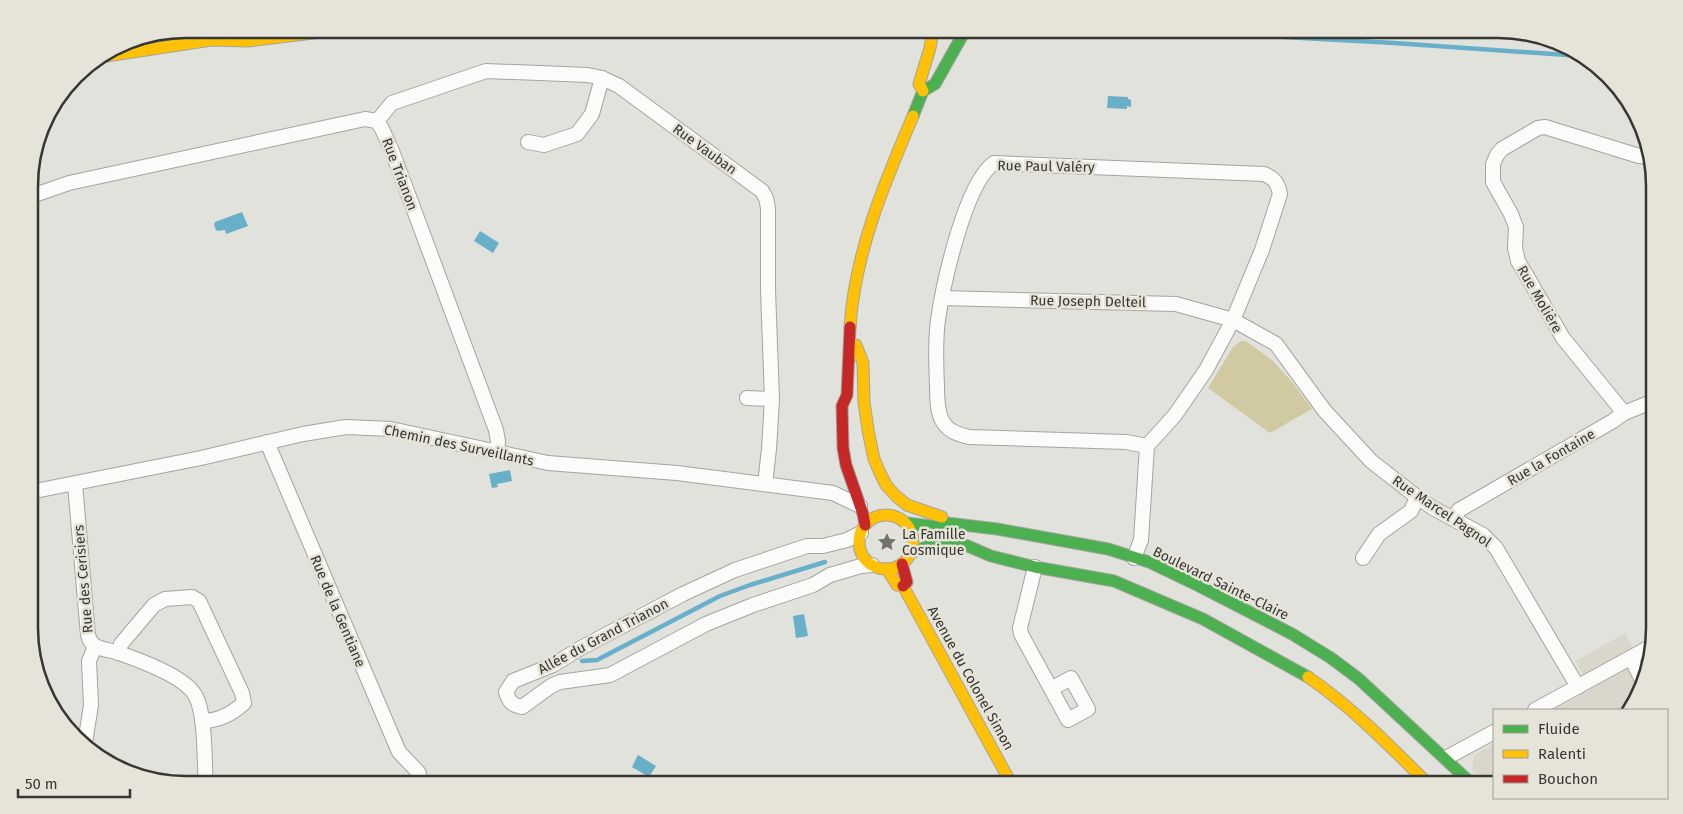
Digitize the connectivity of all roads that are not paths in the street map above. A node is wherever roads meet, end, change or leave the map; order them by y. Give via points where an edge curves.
1 (217, 38) edge
2 (272, 38) edge
3 (932, 38) edge
4 (961, 38) edge
5 (211, 40) junction
6 (117, 54) edge
7 (602, 78) junction
8 (922, 91) junction
9 (377, 121) junction
10 (528, 142) dead end
11 (1642, 156) edge
12 (38, 194) edge
13 (942, 298) junction
14 (1233, 320) junction
15 (851, 332) junction
16 (847, 395) junction
17 (747, 398) dead end
18 (772, 399) junction
19 (1646, 404) edge
20 (1624, 413) junction
21 (854, 420) dead end
22 (267, 442) junction
23 (1147, 446) junction
24 (497, 452) junction
25 (848, 472) junction
26 (75, 484) junction
27 (765, 484) junction
28 (38, 491) edge
29 (833, 493) junction
30 (1417, 497) junction
31 (882, 502) dead end
32 (860, 506) junction
33 (893, 516) junction
34 (1453, 519) junction
35 (906, 523) junction
36 (947, 523) junction
37 (863, 529) junction
38 (911, 553) junction
39 (1134, 558) junction
40 (1364, 558) dead end
41 (902, 564) junction
42 (872, 565) junction
43 (1035, 566) junction
44 (887, 569) junction
45 (902, 586) junction
46 (95, 646) junction
47 (1644, 651) edge
48 (118, 653) junction
49 (1631, 658) junction
50 (1639, 673) edge
51 (1578, 687) junction
52 (1050, 689) dead end
53 (1537, 709) edge
54 (202, 721) junction
55 (1493, 733) edge
56 (86, 738) edge
57 (1446, 758) junction
58 (419, 773) dead end
59 (205, 776) edge
60 (1007, 776) edge
61 (1420, 776) edge
62 (1464, 776) edge

1 - 5 main road
2 - 5 main road
3 - 8 main road via 919,84
4 - 8 main road via 935,84
5 - 6 main road
7 - 9 street, Rue Vauban via 486,71 392,103
7 - 10 street via 592,114 577,134 544,146
7 - 18 street, Rue Vauban via 619,86 765,195 768,208
8 - 15 main road via 866,238 858,267
9 - 12 street, Rue Trianon via 366,119 69,183
9 - 24 street, Rue Trianon via 392,151 496,430
11 - 20 street, Rue Molière via 1545,127 1502,149 1493,164 1492,173 1493,182 1516,227 1518,261 1563,338
13 - 14 street, Rue Joseph Delteil via 1176,304
13 - 14 street, Rue Paul Valéry via 961,222 982,174 994,163 1264,174 1272,177 1280,194 1262,250
13 - 23 street, Rue Paul Valéry via 936,352 937,399 942,422 953,433 968,438 1126,442
14 - 23 street, Rue Paul Valéry via 1201,377 1175,415
14 - 30 street, Rue Marcel Pagnol via 1276,344 1324,410 1372,461
15 - 16 main road
15 - 36 main road via 863,362 864,402 870,441 881,478 906,504 940,516
16 - 21 main road
16 - 25 main road via 842,406 843,448
17 - 18 street
18 - 27 street, Rue Vauban
19 - 20 street, Rue la Fontaine
20 - 34 street, Rue la Fontaine via 1459,510
22 - 24 street, Chemin des Surveillants via 346,427 382,428
22 - 26 street, Chemin des Surveillants
22 - 58 street, Rue de la Gentiane via 399,752
23 - 39 street via 1140,540
24 - 27 street, Chemin des Surveillants via 548,463 672,472
25 - 29 street via 844,483
25 - 32 main road
26 - 28 street, Chemin des Surveillants
26 - 46 street, Rue des Cerisiers via 88,635
27 - 29 street, Chemin des Surveillants
29 - 32 street, Chemin des Surveillants
30 - 34 street, Rue Marcel Pagnol
30 - 40 street via 1412,511 1379,534
31 - 33 main road
32 - 37 main road
33 - 35 main road
33 - 37 main road via 878,516
34 - 51 street, Rue Marcel Pagnol via 1483,535 1496,548
35 - 36 main road, Boulevard Sainte-Claire via 940,527
35 - 38 main road via 913,537
36 - 39 main road, Boulevard Sainte-Claire via 1053,538
37 - 42 main road via 859,542 861,551
37 - 42 street, Allée du Grand Trianon via 847,540 806,546 735,570 691,590 553,666 513,681 506,692 509,702 522,707 560,682 610,675 722,617 813,585 830,575
38 - 41 main road
38 - 43 main road via 938,542 948,542
39 - 57 main road, Boulevard Sainte-Claire via 1200,586 1331,658 1359,679
41 - 44 main road
41 - 45 main road, Avenue du Colonel Simon via 907,582
42 - 44 main road
43 - 52 street via 1020,628
43 - 61 main road via 1114,581 1203,619 1332,693
44 - 45 main road, Avenue du Colonel Simon via 897,585
45 - 60 main road, Avenue du Colonel Simon
46 - 48 street, Rue des Cerisiers
46 - 56 street via 89,662 91,705
47 - 49 street
48 - 54 street, Rue des Cerisiers via 177,678 188,686 197,700
48 - 54 street via 120,644 154,605 165,599 192,597 199,601 242,693 244,704 212,721
49 - 50 street
49 - 51 street
51 - 53 street
54 - 59 street, Rue des Cerisiers
55 - 57 street
57 - 62 main road, Boulevard Sainte-Claire

